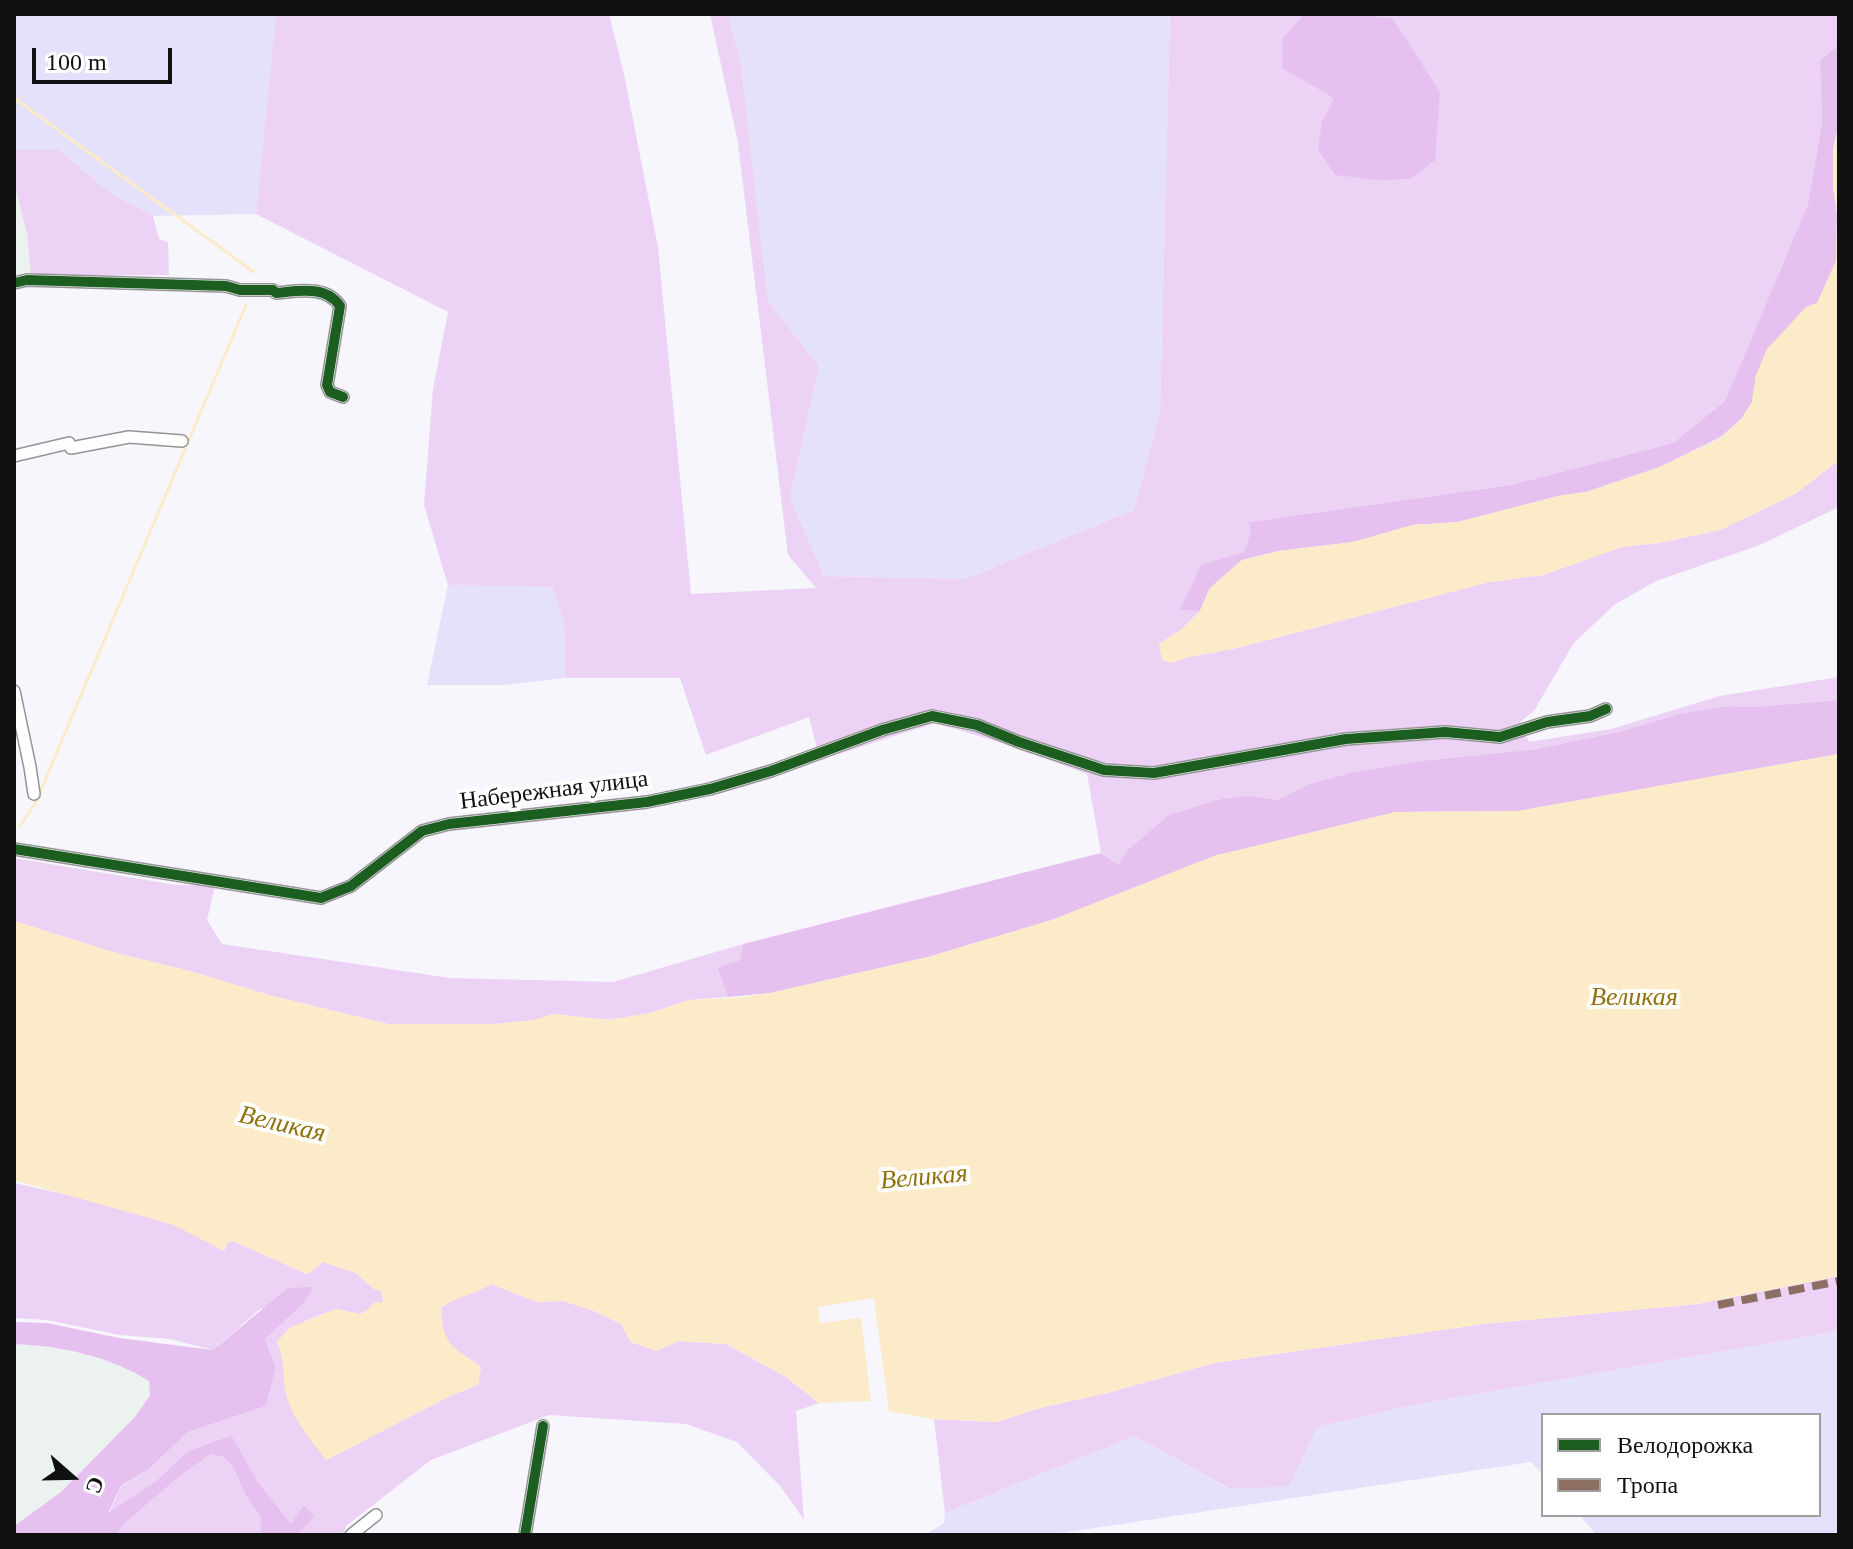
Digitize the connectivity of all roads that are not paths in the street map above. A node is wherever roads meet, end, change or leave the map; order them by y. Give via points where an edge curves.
1 (14, 283) edge
2 (343, 397) dead end
3 (182, 441) dead end
4 (14, 456) edge
5 (14, 691) edge
6 (1606, 709) dead end
7 (34, 794) dead end
8 (14, 849) edge
9 (543, 1426) dead end
10 (376, 1515) dead end
11 (351, 1535) edge
12 (525, 1535) edge

1 - 2 street via 211,285 331,295 340,306 327,385
3 - 4 street via 129,437
5 - 7 street
6 - 8 street, Набережная улица via 1500,737 1445,732 1346,739 1154,773 1104,770 977,725 932,716 710,789 422,831 351,886 321,898
9 - 12 street
10 - 11 street

